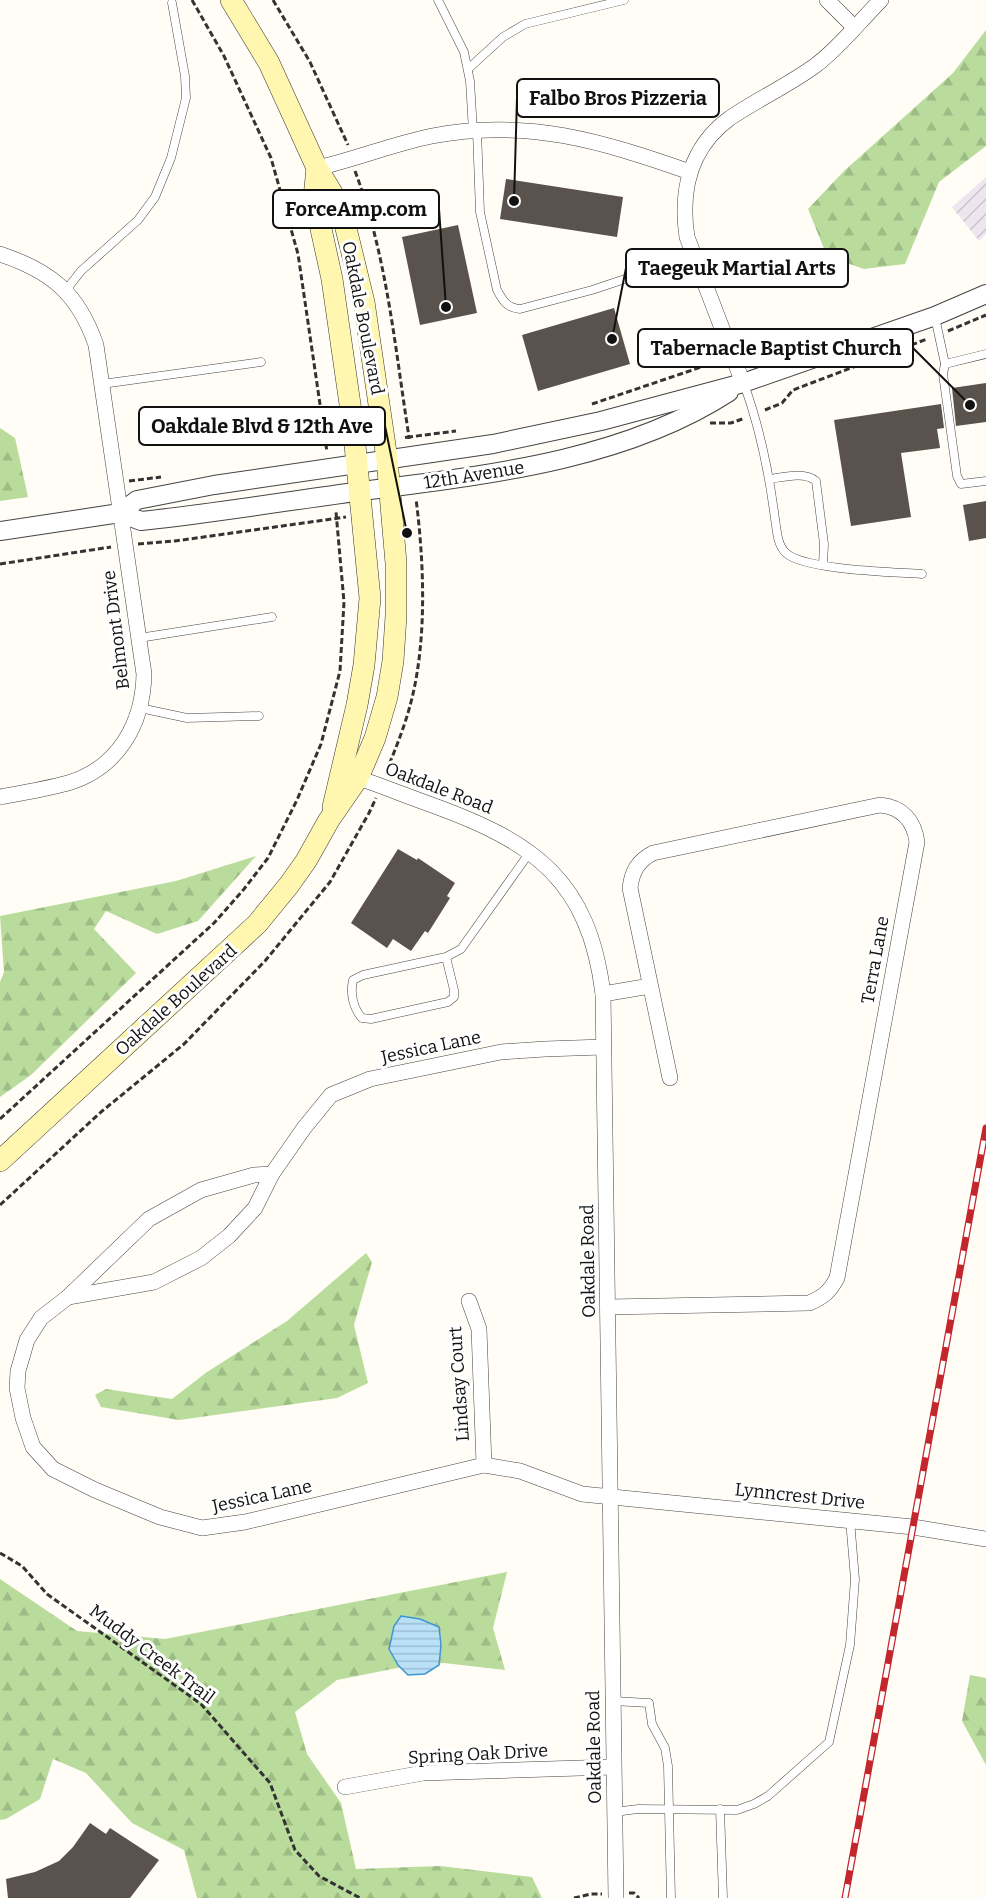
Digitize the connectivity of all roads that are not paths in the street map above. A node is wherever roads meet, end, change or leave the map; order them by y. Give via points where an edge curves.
1 (231, 0) edge
2 (438, 0) edge
3 (624, 0) edge
4 (827, 0) edge
5 (881, 0) edge
6 (172, 3) dead end
7 (854, 27) junction
8 (468, 69) junction
9 (475, 131) junction
10 (318, 168) junction
11 (690, 172) junction
12 (0, 254) edge
13 (694, 256) junction
14 (66, 290) junction
15 (986, 294) edge
16 (934, 316) junction
17 (986, 354) edge
18 (261, 362) dead end
19 (945, 364) junction
20 (743, 382) junction
21 (102, 384) junction
22 (387, 459) junction
23 (357, 464) junction
24 (770, 479) junction
25 (986, 481) edge
26 (390, 487) junction
27 (360, 491) junction
28 (120, 513) junction
29 (0, 531) edge
30 (823, 565) junction
31 (922, 574) dead end
32 (272, 617) dead end
33 (139, 638) junction
34 (140, 708) junction
35 (259, 716) dead end
36 (350, 775) junction
37 (0, 797) edge
38 (530, 852) junction
39 (446, 957) junction
40 (650, 986) junction
41 (603, 994) junction
42 (603, 1047) junction
43 (670, 1078) dead end
44 (0, 1161) edge
45 (273, 1174) junction
46 (68, 1297) junction
47 (469, 1301) dead end
48 (608, 1306) junction
49 (483, 1465) junction
50 (610, 1497) junction
51 (850, 1520) junction
52 (986, 1539) edge
53 (613, 1701) junction
54 (614, 1767) junction
55 (345, 1787) dead end
56 (720, 1809) junction
57 (670, 1810) junction
58 (614, 1812) junction
59 (616, 1896) edge
60 (671, 1898) edge
61 (723, 1898) edge

1 - 10 main road, Oakdale Boulevard via 269,63
2 - 8 lane via 465,52
3 - 8 lane via 525,24 503,37
4 - 7 street
5 - 7 street
6 - 14 lane via 186,98 171,158 155,197 138,220 81,271
7 - 11 street via 818,63 729,119 700,151
8 - 9 lane
9 - 10 street via 432,136
9 - 11 street via 542,132 583,138
9 - 13 lane via 480,212 497,290 502,302 511,308 592,290
10 - 22 main road, Oakdale Boulevard via 341,208 353,252
10 - 23 main road, Oakdale Boulevard via 314,197 332,279
11 - 13 street via 684,214
12 - 14 street, Belmont Drive via 32,266
13 - 20 street
14 - 21 street, Belmont Drive via 89,325
15 - 16 street, 12th Avenue
16 - 19 lane
16 - 20 street, 12th Avenue
17 - 19 lane
18 - 21 lane
19 - 25 lane via 943,374 957,476 965,485
20 - 22 street, 12th Avenue via 601,422 493,444
20 - 24 lane
20 - 26 street, 12th Avenue via 709,405 662,426 578,454 498,472
21 - 28 street, Belmont Drive
22 - 23 street, 12th Avenue
22 - 26 main road, Oakdale Boulevard
23 - 27 main road, Oakdale Boulevard
23 - 28 street, 12th Avenue via 137,500
24 - 30 lane via 781,546 798,560
24 - 30 lane via 804,475 816,481
26 - 27 street, 12th Avenue
26 - 36 main road, Oakdale Boulevard via 396,563 393,661 375,738
27 - 28 street, 12th Avenue via 141,521
27 - 36 main road, Oakdale Boulevard via 370,598 369,631
28 - 29 street, 12th Avenue
28 - 33 street, Belmont Drive
30 - 31 lane
32 - 33 lane
33 - 34 street, Belmont Drive via 144,674
34 - 35 lane via 187,718
34 - 37 street, Belmont Drive via 118,750 88,775 69,783
36 - 38 street, Oakdale Road via 468,818
36 - 44 main road, Oakdale Boulevard via 329,820 289,885 242,940
38 - 39 lane via 461,949
38 - 41 street, Oakdale Road via 554,873 581,913 600,969
39 - 39 lane via 353,980 356,1011 362,1018 370,1019 447,1002 454,997 454,990
40 - 41 street
40 - 43 street, Terra Lane
40 - 48 street, Terra Lane via 630,888 635,868 643,859 653,853 880,805 902,811 910,820 917,842 837,1278 831,1290 809,1303
41 - 42 street, Oakdale Road
42 - 45 street, Jessica Lane via 501,1052 370,1079 331,1095
42 - 48 street, Oakdale Road
45 - 46 street, Jessica Lane via 254,1175 201,1190 149,1219
45 - 46 street, Jessica Lane via 255,1208 201,1258 154,1282
46 - 49 street, Jessica Lane via 41,1318 27,1340 18,1371 17,1388 33,1447 53,1469 150,1513 202,1528 245,1522
47 - 49 street, Lindsay Court via 479,1329
48 - 50 street, Oakdale Road
49 - 50 street, Jessica Lane via 520,1471 582,1494
50 - 51 street, Lynncrest Drive
50 - 53 street, Oakdale Road
51 - 52 street, Lynncrest Drive
51 - 56 lane via 855,1579 850,1645 829,1742 768,1796 737,1810
53 - 54 street, Oakdale Road
53 - 57 lane via 649,1703 652,1724 665,1748
54 - 55 street, Spring Oak Drive via 423,1773
54 - 58 street, Oakdale Road
56 - 57 lane
56 - 61 lane
57 - 58 lane
57 - 60 lane
58 - 59 street, Oakdale Road

